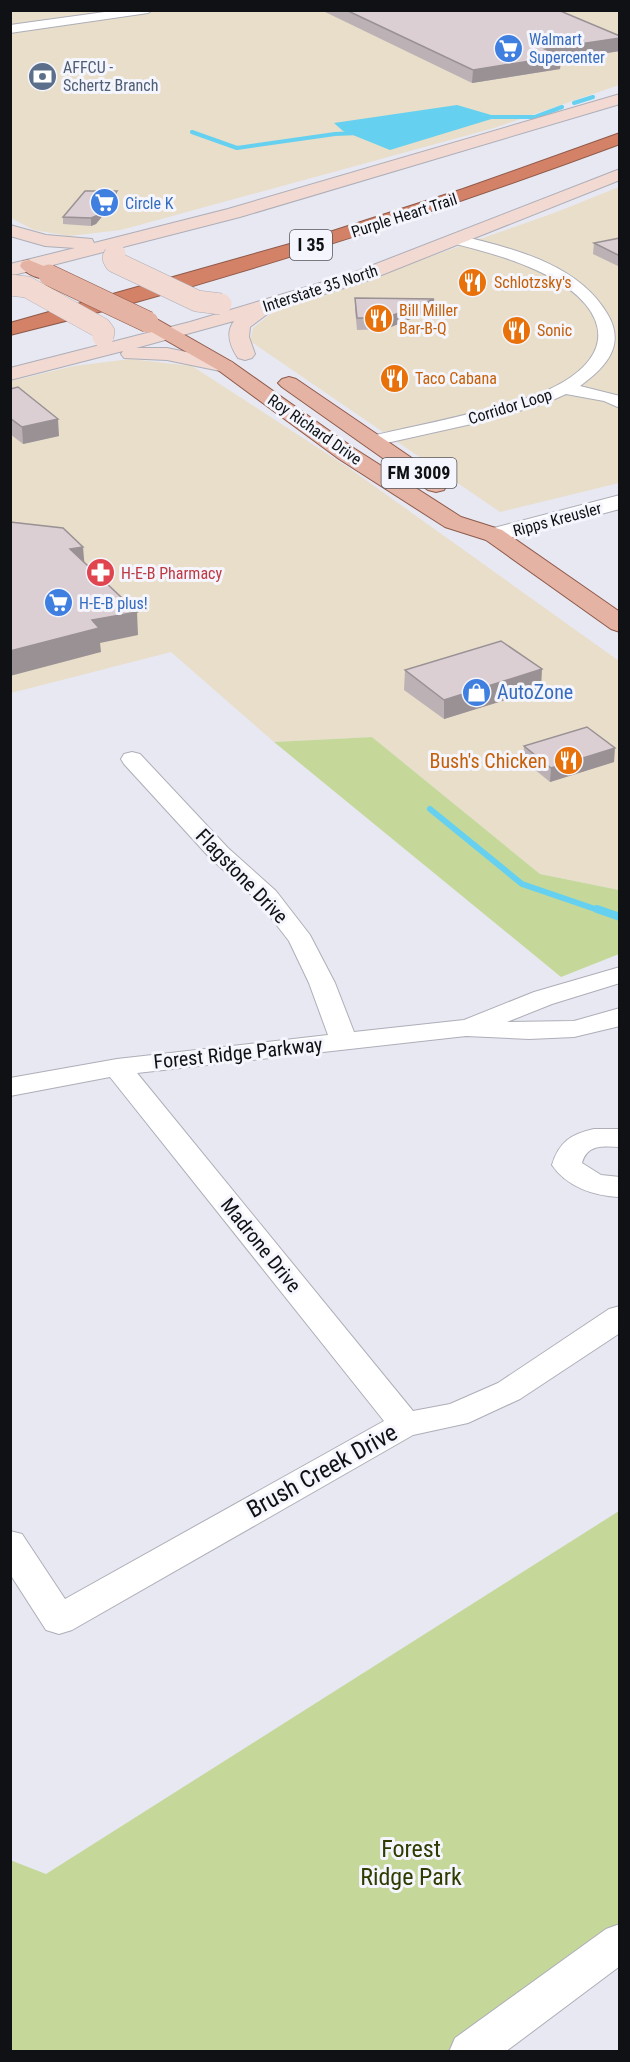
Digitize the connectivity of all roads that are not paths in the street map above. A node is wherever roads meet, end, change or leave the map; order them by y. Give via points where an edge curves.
1 (148, 10) edge
2 (10, 29) edge
3 (620, 99) edge
4 (616, 118) edge
5 (615, 141) edge
6 (620, 174) edge
7 (334, 183) junction
8 (10, 232) edge
9 (156, 234) junction
10 (448, 241) junction
11 (10, 256) edge
12 (53, 267) junction
13 (20, 268) edge
14 (10, 285) edge
15 (269, 305) junction
16 (10, 311) edge
17 (164, 320) junction
18 (197, 326) junction
19 (10, 328) edge
20 (10, 362) edge
21 (249, 363) junction
22 (52, 364) junction
23 (10, 374) edge
24 (565, 389) junction
25 (620, 403) edge
26 (373, 441) junction
27 (620, 502) edge
28 (494, 535) junction
29 (620, 624) edge
30 (132, 759) dead end
31 (620, 975) edge
32 (620, 1016) edge
33 (466, 1029) junction
34 (344, 1041) junction
35 (117, 1067) junction
36 (10, 1087) edge
37 (620, 1138) edge
38 (620, 1187) edge
39 (620, 1317) edge
40 (405, 1424) junction
41 (10, 1544) edge
42 (620, 1942) edge
43 (470, 2052) edge

1 - 2 street
3 - 7 main road
4 - 16 highway, Purple Heart Trail / I 35 via 475,174 319,225
5 - 19 highway, Purple Heart Trail / I 35 via 331,239
6 - 10 main road, Interstate 35 North
7 - 9 main road
7 - 10 main road, bridge via 246,217 115,254 113,258 197,301 221,304 247,302 379,258
8 - 9 main road via 85,243
8 - 12 main road, FM 3009
9 - 12 main road
10 - 15 main road, Interstate 35 North via 357,278
10 - 24 street, Corridor Loop via 516,257 555,273 593,301 608,333 607,347 593,368
11 - 13 main road, FM 3009
12 - 13 main road, FM 3009
12 - 17 main road, FM 3009, bridge
12 - 17 main road, FM 3009 via 75,268
14 - 20 main road, bridge via 27,287 104,332 103,337 88,345
15 - 18 main road, Interstate 35 North
15 - 21 main road via 240,326 237,338
17 - 18 main road, FM 3009
17 - 21 main road, Roy Richard Drive / FM 3009
17 - 22 main road
18 - 21 main road, Roy Richard Drive / FM 3009
21 - 22 main road via 145,354
21 - 26 main road, Roy Richard Drive / FM 3009
21 - 28 main road, Roy Richard Drive / FM 3009 via 348,454 453,522
22 - 23 main road
24 - 25 street via 609,397
24 - 26 street, Corridor Loop via 477,418
26 - 28 main road, Roy Richard Drive / FM 3009 via 479,515
27 - 28 street, Ripps Kreusler
28 - 29 main road, Roy Richard Drive / FM 3009
30 - 34 street, Flagstone Drive via 219,853 267,896 301,940
31 - 33 street, Forest Ridge Parkway via 543,998
32 - 33 street, Forest Ridge Parkway via 574,1029
33 - 34 street, Forest Ridge Parkway
34 - 35 street, Forest Ridge Parkway
35 - 36 street, Forest Ridge Parkway
35 - 40 street, Madrone Drive
37 - 38 street via 580,1142 570,1149 567,1164 589,1182
39 - 40 street, Brush Creek Drive via 509,1392 456,1415
40 - 41 street, Brush Creek Drive via 59,1620
42 - 43 street

